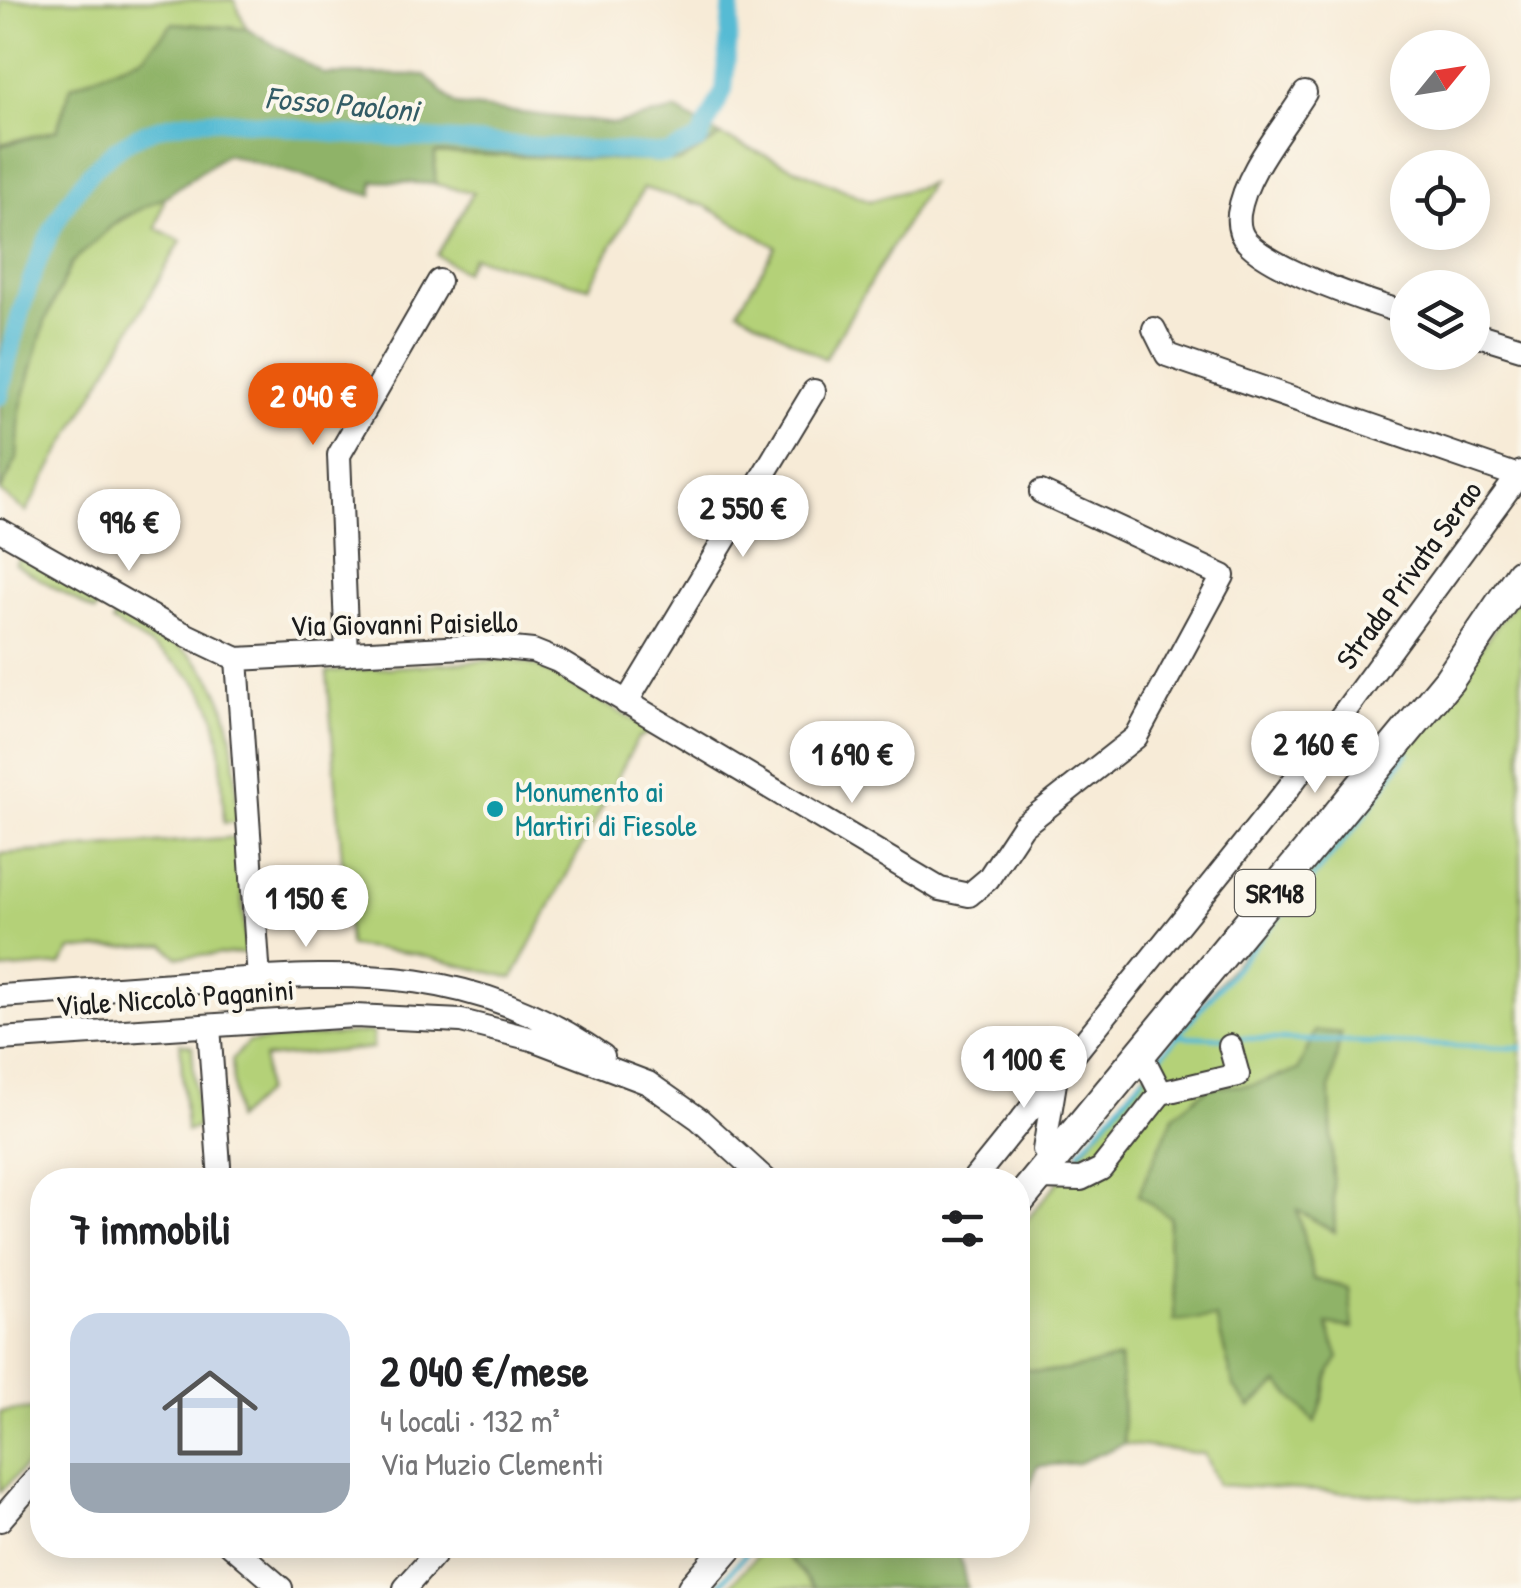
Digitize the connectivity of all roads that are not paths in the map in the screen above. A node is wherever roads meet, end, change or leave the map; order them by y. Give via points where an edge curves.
1 (1305, 93) dead end
2 (439, 280) dead end
3 (1390, 307) edge
4 (1154, 329) dead end
5 (1490, 339) edge
6 (1521, 348) edge
7 (814, 391) dead end
8 (1520, 474) edge
9 (1041, 492) dead end
10 (0, 530) edge
11 (1521, 567) edge
12 (1521, 574) edge
13 (347, 654) junction
14 (237, 658) junction
15 (626, 703) junction
16 (355, 974) junction
17 (259, 978) junction
18 (0, 996) edge
19 (355, 1016) junction
20 (209, 1026) junction
21 (0, 1040) edge
22 (1230, 1046) dead end
23 (1141, 1054) junction
24 (631, 1075) junction
25 (1056, 1079) junction
26 (1160, 1087) junction
27 (219, 1168) edge
28 (753, 1168) edge
29 (983, 1168) edge
30 (1033, 1170) edge
31 (30, 1486) edge
32 (0, 1520) edge
33 (246, 1558) edge
34 (431, 1558) edge
35 (699, 1558) edge
36 (719, 1558) edge
37 (281, 1588) edge
38 (405, 1588) edge
39 (674, 1588) edge
40 (693, 1588) edge

1 - 3 street via 1248,188 1240,232 1274,259
2 - 13 street via 338,455
4 - 8 street via 1166,355
5 - 6 street
7 - 15 street
8 - 25 street, Strada Privata Serao via 1288,790
9 - 15 street, Via Giovanni Paisiello via 1222,576 1136,737 1022,826 979,890 957,896 940,889
10 - 14 street via 174,630
11 - 30 main road, SR148
12 - 23 main road, SR148 via 1450,680
13 - 14 street, Via Giovanni Paisiello
13 - 15 street, Via Giovanni Paisiello via 483,646 532,651
14 - 17 street
16 - 17 street, Viale Niccolò Paganini
16 - 19 street
16 - 24 street, Viale Niccolò Paganini via 437,984 508,1003
17 - 18 street, Viale Niccolò Paganini
19 - 20 street, Viale Niccolò Paganini
19 - 24 street, Viale Niccolò Paganini via 476,1024
20 - 21 street, Viale Niccolò Paganini
20 - 27 street
22 - 26 street via 1238,1076
23 - 26 street
23 - 30 main road, SR148
24 - 28 street, Viale Niccolò Paganini via 682,1105
25 - 29 street
25 - 30 street, Strada Privata Serao
26 - 30 street via 1101,1169 1082,1179
31 - 32 street
33 - 37 street
34 - 38 street
35 - 39 main road
36 - 40 main road

